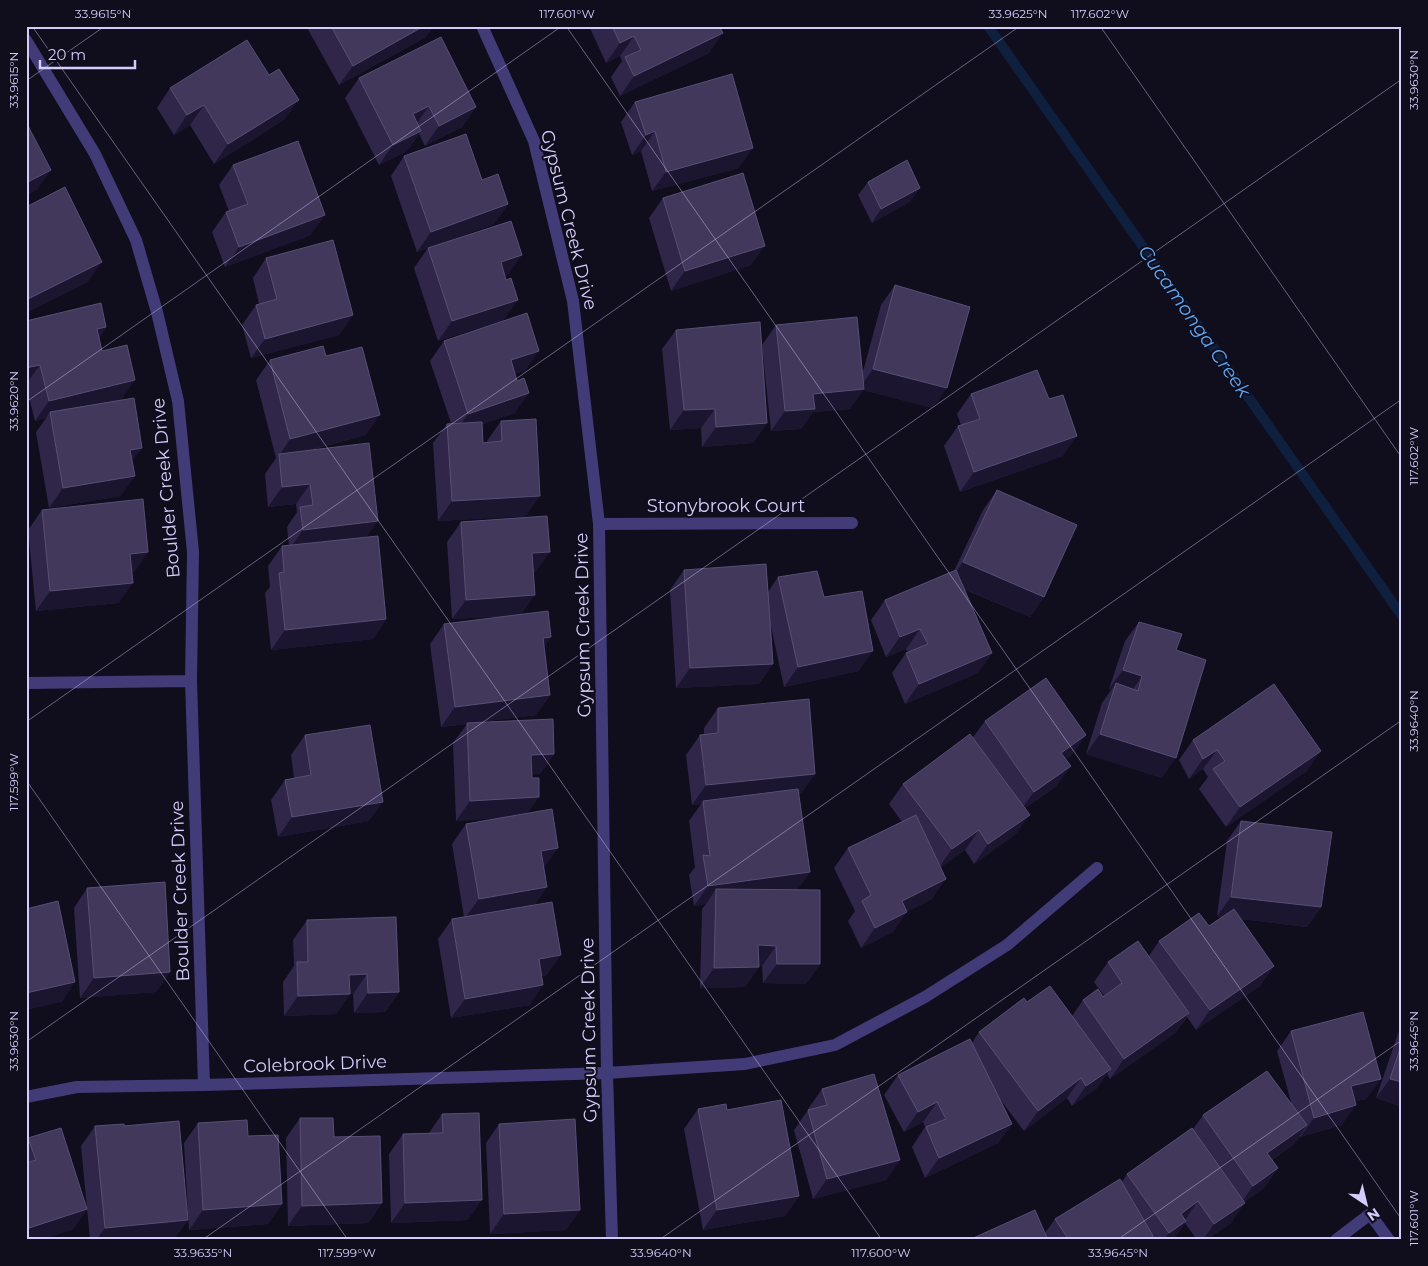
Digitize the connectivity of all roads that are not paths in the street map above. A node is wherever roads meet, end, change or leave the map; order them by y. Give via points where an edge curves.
1 (482, 26) edge
2 (26, 40) edge
3 (852, 523) dead end
4 (599, 524) junction
5 (191, 681) junction
6 (26, 682) edge
7 (1097, 868) dead end
8 (607, 1073) junction
9 (204, 1085) junction
10 (26, 1097) edge
11 (612, 1240) edge
12 (1336, 1240) edge
13 (1389, 1240) edge

1 - 4 street, Gypsum Creek Drive via 534,141 573,300
2 - 5 street, Boulder Creek Drive via 95,154 136,240 157,312 178,401 193,552
3 - 4 street, Stonybrook Court
4 - 8 street, Gypsum Creek Drive
5 - 6 street
5 - 9 street, Boulder Creek Drive
7 - 8 street, Colebrook Drive via 1006,944 925,998 835,1045 745,1064
8 - 9 street, Colebrook Drive
8 - 11 street, Gypsum Creek Drive
9 - 10 street, Colebrook Drive via 77,1087
12 - 13 street via 1370,1214

